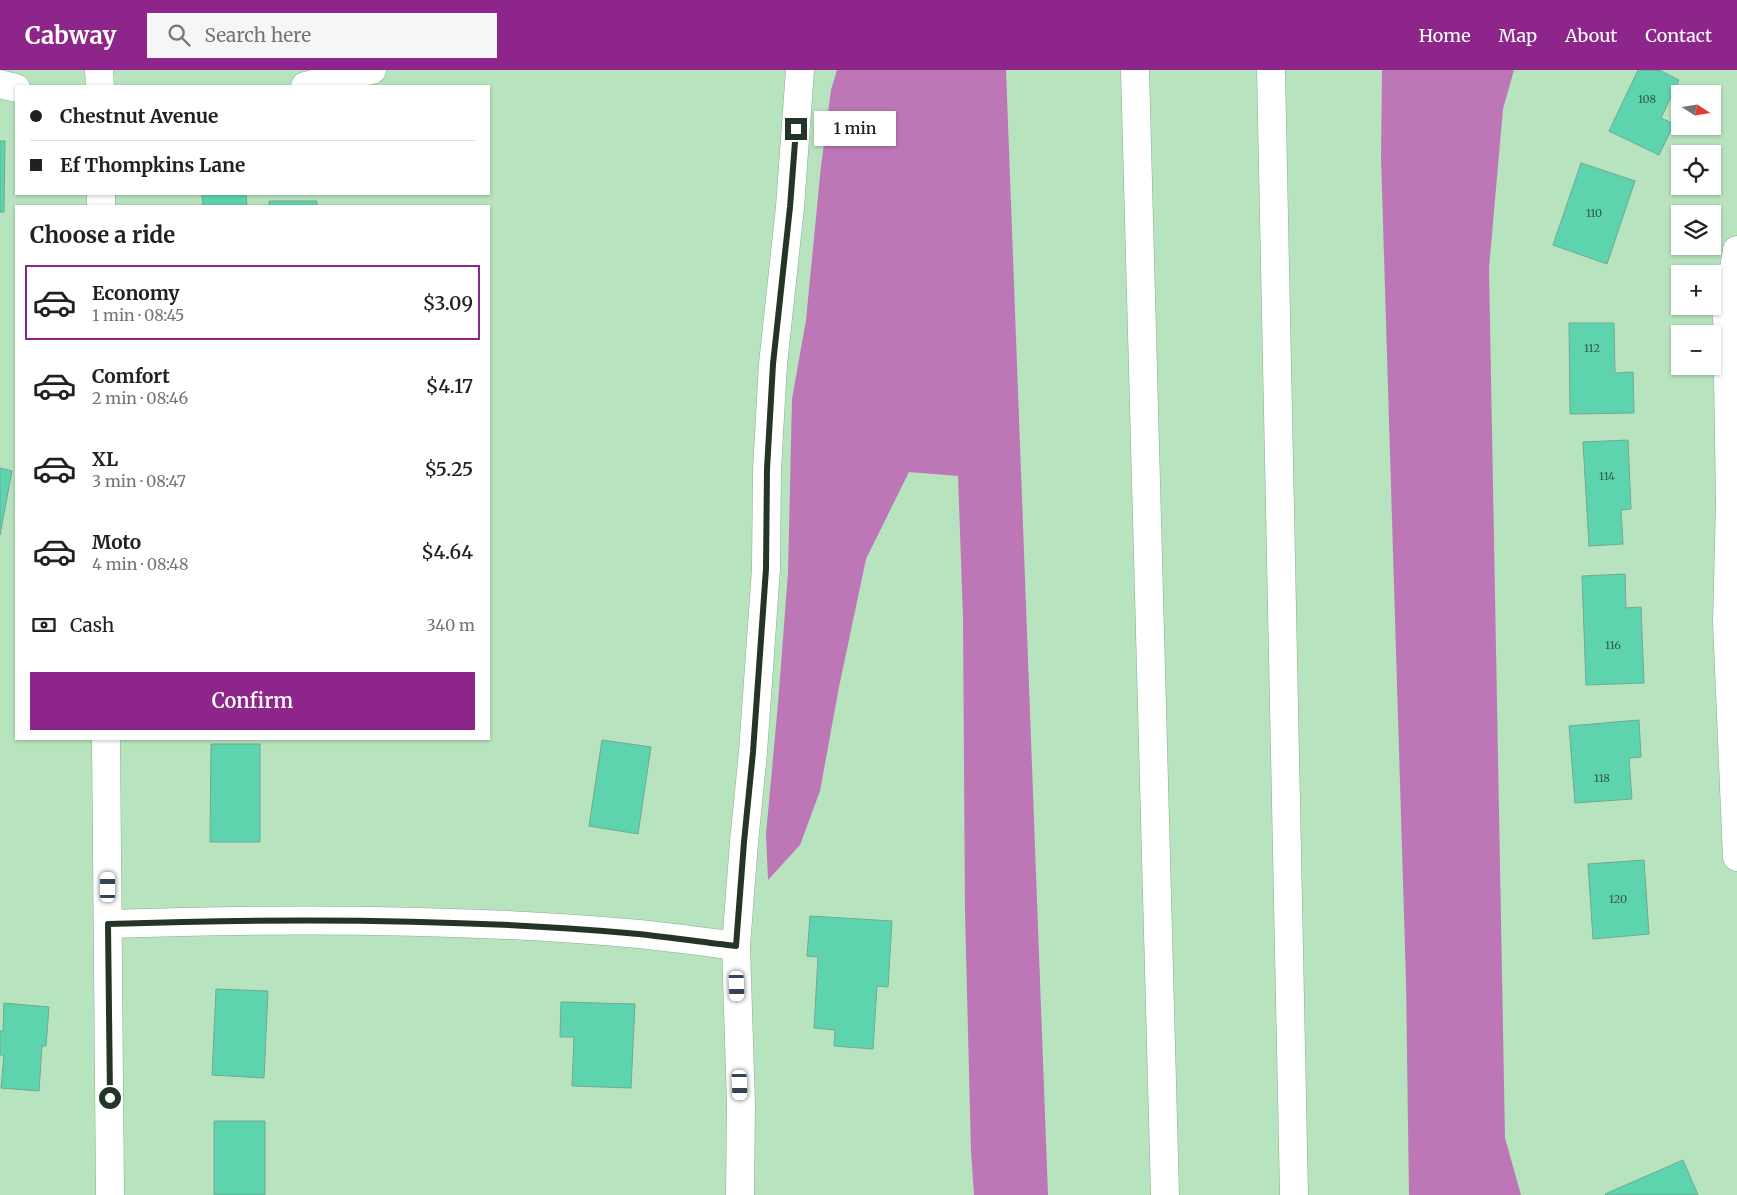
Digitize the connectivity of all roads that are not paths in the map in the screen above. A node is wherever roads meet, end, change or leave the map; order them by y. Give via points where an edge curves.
1 (99, 70) edge
2 (372, 70) edge
3 (800, 70) edge
4 (1136, 70) edge
5 (1271, 70) edge
6 (0, 84) edge
7 (100, 85) edge
8 (309, 85) edge
9 (15, 88) edge
10 (1737, 250) edge
11 (1734, 504) edge
12 (106, 740) edge
13 (1737, 857) edge
14 (108, 924) junction
15 (736, 946) junction
16 (110, 1195) edge
17 (740, 1195) edge
18 (1165, 1195) edge
19 (1294, 1195) edge

1 - 7 main road
2 - 8 main road
3 - 15 main road via 790,207 773,364 766,569
4 - 18 main road
5 - 19 main road
6 - 9 main road
10 - 11 main road via 1727,311
11 - 13 main road via 1727,622
12 - 14 main road
14 - 15 main road via 379,921 495,924 627,933
14 - 16 main road
15 - 17 main road

